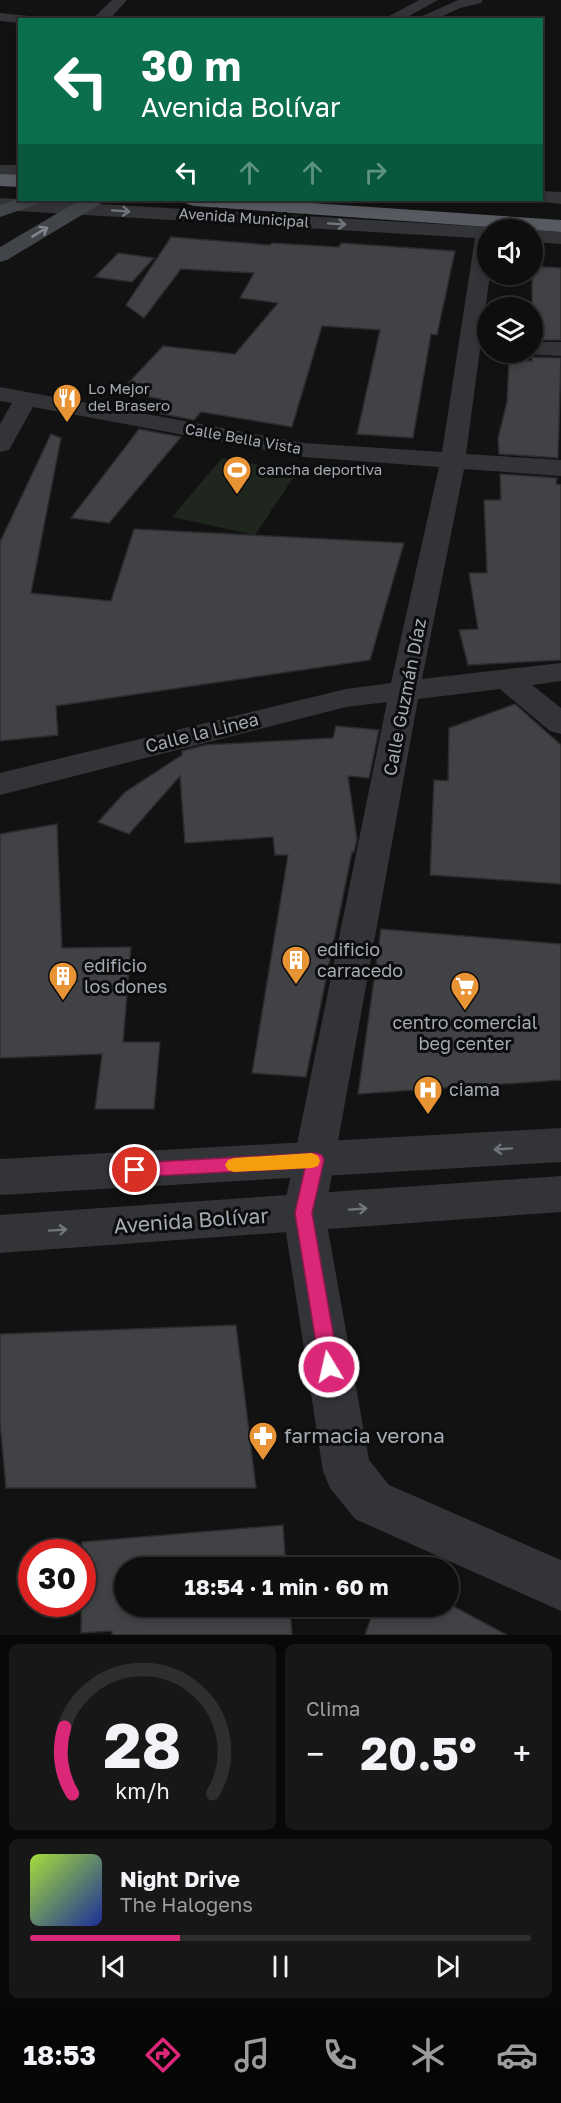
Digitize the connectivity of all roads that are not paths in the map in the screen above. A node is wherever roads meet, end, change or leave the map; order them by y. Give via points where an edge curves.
1 (120, 0) edge
2 (431, 0) edge
3 (476, 0) edge
4 (459, 3) edge
5 (104, 16) edge
6 (0, 17) edge
7 (393, 18) edge
8 (425, 18) edge
9 (18, 19) edge
10 (0, 170) edge
11 (18, 171) edge
12 (0, 180) edge
13 (18, 181) edge
14 (0, 190) edge
15 (543, 197) edge
16 (561, 198) edge
17 (210, 201) edge
18 (410, 201) edge
19 (447, 201) edge
20 (13, 202) edge
21 (86, 204) edge
22 (474, 205) junction
23 (561, 210) edge
24 (561, 226) edge
25 (477, 232) edge
26 (543, 237) edge
27 (561, 238) edge
28 (0, 256) edge
29 (543, 348) edge
30 (561, 349) edge
31 (477, 356) edge
32 (0, 394) edge
33 (26, 399) junction
34 (0, 445) edge
35 (453, 459) junction
36 (561, 468) edge
37 (561, 672) edge
38 (507, 679) junction
39 (405, 690) junction
40 (561, 724) edge
41 (0, 784) edge
42 (561, 1145) edge
43 (316, 1160) junction
44 (0, 1177) edge
45 (561, 1194) edge
46 (304, 1213) junction
47 (0, 1234) edge
48 (561, 1586) edge

1 - 5 street
2 - 7 street
3 - 4 street
4 - 8 street
6 - 9 street
10 - 11 street
12 - 13 highway
14 - 20 highway, Avenida Municipal
15 - 16 street
17 - 24 highway, Avenida Municipal
18 - 22 highway
19 - 22 highway
20 - 21 street, Avenida Municipal
21 -> 25 street, Avenida Municipal
28 -> 21 main road
22 - 23 highway
26 - 27 street
29 - 30 street
31 - 35 street, Calle Guzmán Díaz
32 - 33 street, Calle Bella Vista
33 - 34 street
33 - 35 street, Calle Bella Vista via 304,450
35 - 36 street, Calle Bella Vista
35 - 39 street, Calle Guzmán Díaz
37 - 38 street, Calle la Linea
38 - 39 street, Calle la Linea
38 - 40 street
39 - 41 street, Calle la Linea via 346,698
39 - 43 street, Calle Guzmán Díaz
42 -> 43 street
43 - 44 street
43 - 46 street, Calle Guzmán Díaz
46 -> 45 street, Avenida Bolívar
47 -> 46 street, Avenida Bolívar
46 - 48 street via 347,1471 372,1502

